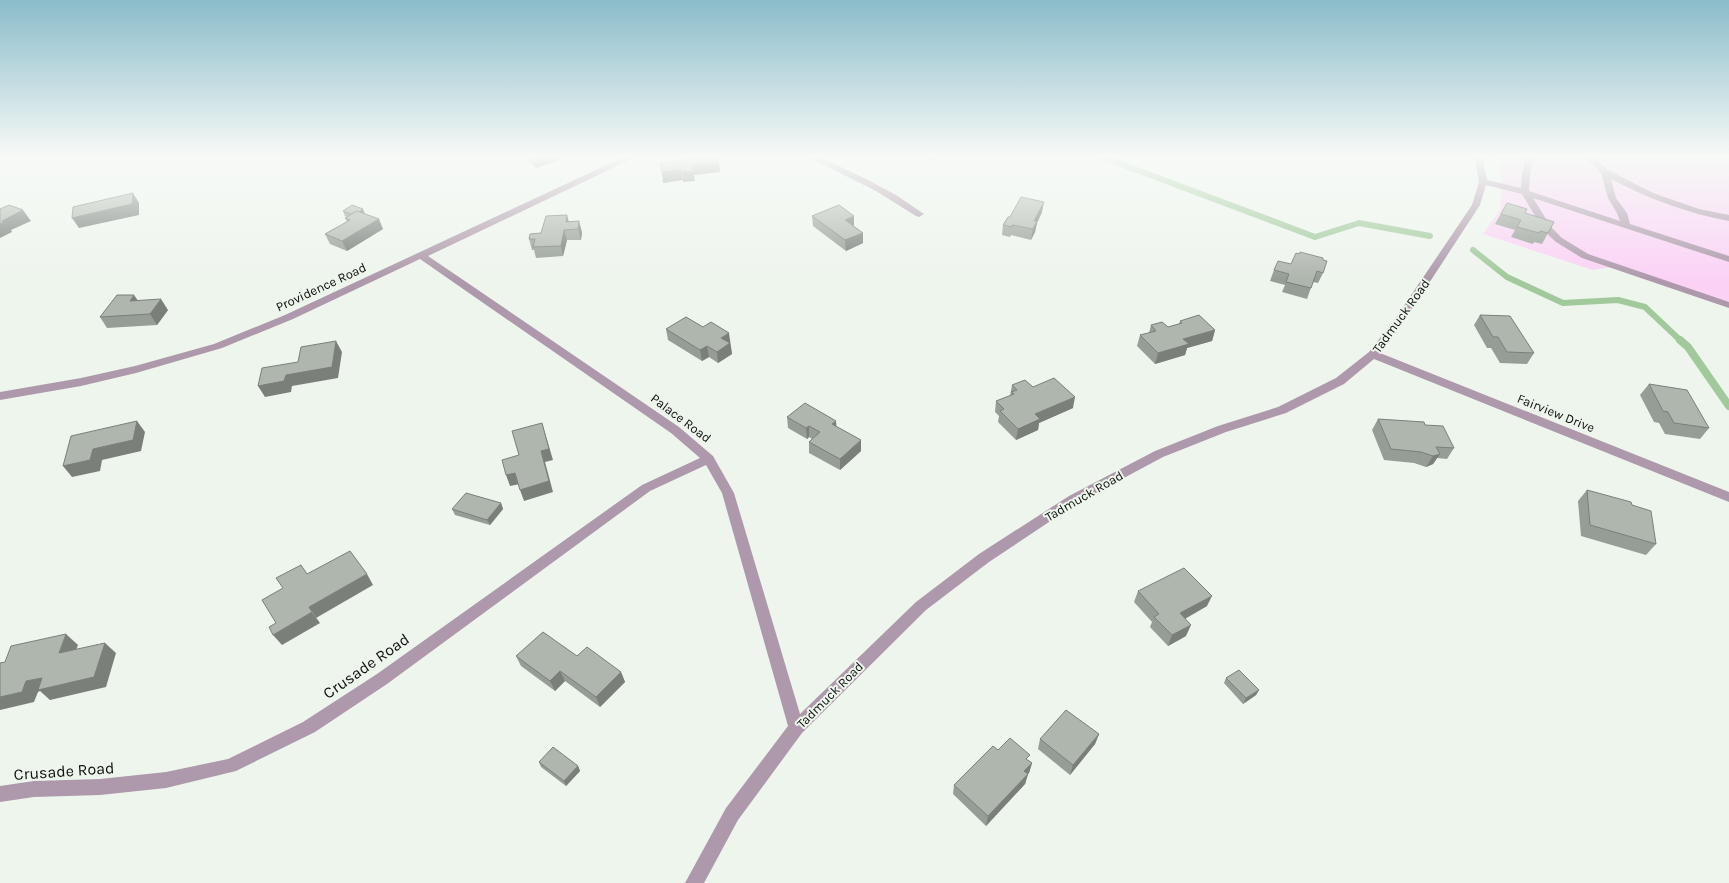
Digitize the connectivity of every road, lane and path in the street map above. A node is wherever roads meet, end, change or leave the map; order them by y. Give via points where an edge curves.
1 (547, 196) edge
2 (893, 196) edge
3 (1479, 196) edge
4 (1528, 196) edge
5 (1537, 196) edge
6 (1612, 196) edge
7 (1653, 196) edge
8 (919, 214) dead end
9 (1729, 218) edge
10 (1626, 226) junction
11 (420, 255) junction
12 (1729, 259) edge
13 (1729, 305) edge
14 (1373, 354) junction
15 (0, 396) edge
16 (709, 459) junction
17 (1729, 497) edge
18 (796, 728) junction
19 (0, 794) edge
20 (694, 883) edge

1 - 11 street, Providence Road
2 - 8 street
3 - 14 street, Tadmuck Road via 1459,233 1399,321
4 - 13 street via 1547,229 1575,251 1606,264
5 - 10 street
6 - 10 street via 1622,213
7 - 9 street via 1680,207
10 - 12 street
11 - 15 street, Providence Road via 289,317 218,346 101,377
11 - 16 street, Palace Road via 675,430
14 - 17 street, Fairview Drive
14 - 18 street, Tadmuck Road via 1340,381 1282,410 1222,429 1160,454 1074,499 984,558 921,606
16 - 18 street, Palace Road via 728,493
16 - 19 street, Crusade Road via 646,488 382,678 309,727 230,766 166,780 100,787 34,789
18 - 20 street, Tadmuck Road via 732,814

